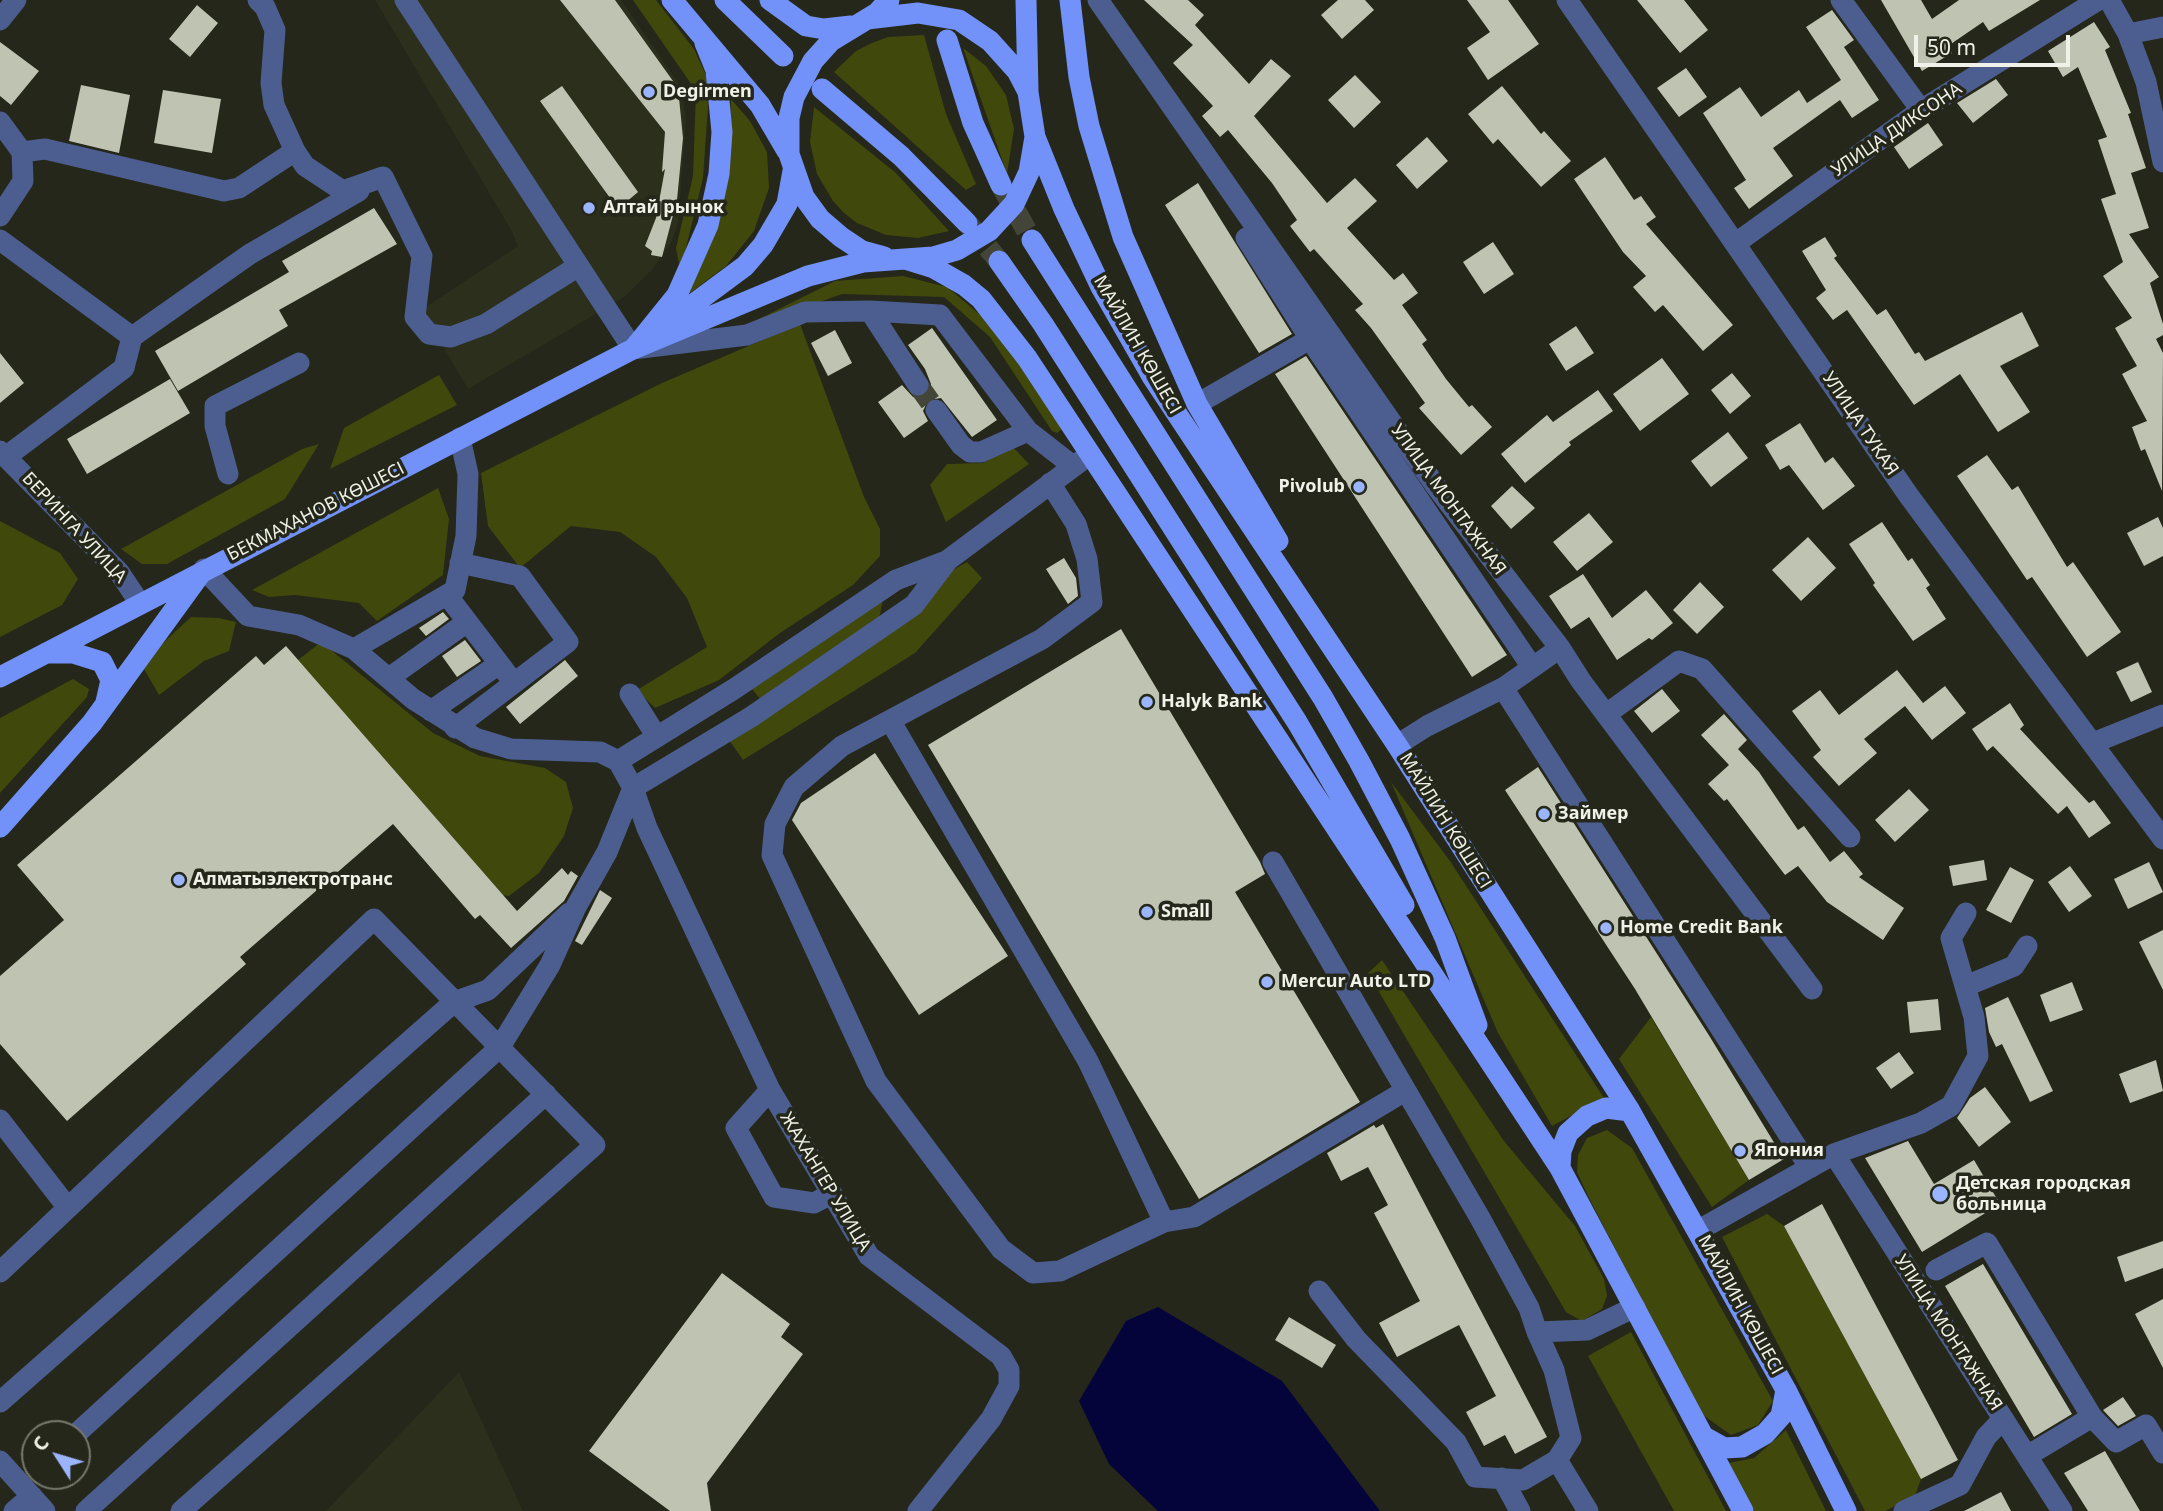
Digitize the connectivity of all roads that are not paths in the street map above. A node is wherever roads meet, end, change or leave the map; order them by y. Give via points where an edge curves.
1 (16, 0) edge
2 (258, 0) edge
3 (405, 0) edge
4 (672, 0) edge
5 (725, 0) edge
6 (770, 0) edge
7 (890, 0) edge
8 (1026, 0) edge
9 (1070, 0) edge
10 (1098, 0) edge
11 (1567, 0) edge
12 (1841, 0) edge
13 (2098, 0) edge
14 (2109, 0) edge
15 (0, 20) edge
16 (860, 22) junction
17 (2163, 27) edge
18 (2128, 34) junction
19 (947, 40) dead end
20 (705, 43) junction
21 (783, 56) dead end
22 (822, 89) dead end
23 (1028, 92) junction
24 (1921, 110) junction
25 (0, 122) edge
26 (1035, 137) junction
27 (1201, 147) junction
28 (295, 151) junction
29 (22, 152) junction
30 (791, 162) junction
31 (2163, 162) edge
32 (383, 177) junction
33 (1001, 185) tunnel mouth
34 (1223, 203) dead end
35 (0, 216) edge
36 (967, 223) tunnel mouth
37 (1246, 238) dead end
38 (0, 240) edge
39 (1032, 240) tunnel mouth
40 (1736, 243) junction
41 (899, 259) junction
42 (999, 261) tunnel mouth
43 (577, 267) junction
44 (870, 311) junction
45 (132, 337) junction
46 (1310, 339) junction
47 (633, 349) junction
48 (1337, 360) junction
49 (299, 363) dead end
50 (918, 384) tunnel mouth
51 (1197, 404) junction
52 (936, 410) tunnel mouth
53 (1028, 432) junction
54 (460, 438) junction
55 (3, 453) edge
56 (1081, 461) junction
57 (228, 474) dead end
58 (1050, 483) junction
59 (948, 560) junction
60 (460, 563) junction
61 (204, 569) junction
62 (447, 595) junction
63 (139, 603) junction
64 (467, 622) junction
65 (1560, 648) junction
66 (354, 649) junction
67 (44, 653) junction
68 (499, 664) junction
69 (1532, 667) junction
70 (0, 677) edge
71 (389, 678) junction
72 (514, 683) junction
73 (1503, 688) junction
74 (629, 694) dead end
75 (104, 705) junction
76 (431, 711) junction
77 (1608, 713) junction
78 (2163, 715) edge
79 (891, 722) junction
80 (454, 728) junction
81 (657, 737) junction
82 (2093, 743) junction
83 (1397, 746) junction
84 (618, 761) junction
85 (633, 788) junction
86 (0, 827) edge
87 (1850, 837) dead end
88 (2163, 839) edge
89 (1273, 862) dead end
90 (576, 907) junction
91 (1966, 913) dead end
92 (2027, 946) dead end
93 (1966, 986) junction
94 (1812, 989) dead end
95 (454, 1002) junction
96 (500, 1047) junction
97 (1490, 1060) junction
98 (770, 1090) junction
99 (1405, 1091) junction
100 (546, 1094) junction
101 (1630, 1111) junction
102 (0, 1120) edge
103 (1834, 1154) junction
104 (1560, 1168) junction
105 (1810, 1168) junction
106 (831, 1195) junction
107 (68, 1208) junction
108 (1164, 1222) junction
109 (1699, 1230) junction
110 (1936, 1270) dead end
111 (0, 1272) edge
112 (1318, 1291) dead end
113 (1635, 1307) junction
114 (1536, 1332) junction
115 (1786, 1390) junction
116 (0, 1402) edge
117 (2092, 1417) junction
118 (2003, 1419) junction
119 (91, 1420) edge
120 (1706, 1438) junction
121 (2163, 1453) edge
122 (2027, 1456) junction
123 (1558, 1461) junction
124 (1, 1464) edge
125 (1502, 1478) junction
126 (33, 1491) edge
127 (14, 1511) edge
128 (86, 1511) edge
129 (181, 1511) edge
130 (918, 1511) edge
131 (1520, 1511) edge
132 (1588, 1511) edge
133 (1743, 1511) edge
134 (1846, 1511) edge
135 (1904, 1511) edge
136 (2062, 1511) edge

1 - 15 street
2 - 28 street via 275,30 274,105
3 - 43 street
4 - 20 main road
5 - 21 main road
6 - 16 main road via 806,26 824,30
7 - 16 main road
8 - 23 main road
9 - 51 main road via 1079,77 1100,167 1148,299
10 - 27 street, УЛИЦА МОНТАЖНАЯ
11 - 40 street, УЛИЦА ТУКАЯ
12 - 24 street
13 - 24 street, УЛИЦА ДИКСОНА
14 - 18 street
16 - 23 main road via 918,13 959,20 1005,55
16 - 30 main road via 831,41 813,61 794,97 789,118
17 - 18 street
18 - 31 street via 2147,82
19 - 33 main road via 957,80
20 - 30 main road via 760,105
20 - 47 main road via 716,71 722,132 708,225 677,295
22 - 36 main road via 901,156
23 - 26 main road
24 - 40 street, УЛИЦА ДИКСОНА
25 - 29 street
26 - 41 main road via 1030,172 1014,204 989,231 957,250
26 - 83 main road, МАЙЛИН КӨШЕСІ via 1096,276 1139,355
27 - 34 street via 1198,163
27 - 48 street, УЛИЦА МОНТАЖНАЯ
28 - 29 street via 239,188 224,191 45,149
28 - 32 street via 304,166 343,191
29 - 35 street via 23,181
30 - 41 main road via 804,197 820,219 862,251
30 - 47 main road, БЕКМАХАНОВ КӨШЕСІ via 787,204 745,267
32 - 43 street via 422,256 415,317 429,334 451,337 486,324
32 - 45 street via 250,254
37 - 46 street
38 - 45 street
39 - 97 main road, МАЙЛИН КӨШЕСІ via 1359,761 1446,938
40 - 82 street, УЛИЦА ТУКАЯ via 1909,496
41 - 47 main road, БЕКМАХАНОВ КӨШЕСІ via 839,266 807,276
41 - 56 main road, МАЙЛИН КӨШЕСІ via 934,268 981,299 1027,358
42 - 97 main road, МАЙЛИН КӨШЕСІ via 1044,324 1297,722
43 - 47 street
44 - 47 street via 805,312 747,335
44 - 50 street
44 - 53 street via 940,315
45 - 55 street, БЕРИНГА УЛИЦА via 124,368
46 - 48 street
46 - 51 street
47 - 54 main road, БЕКМАХАНОВ КӨШЕСІ
48 - 65 street, УЛИЦА МОНТАЖНАЯ
48 - 69 street
49 - 57 street via 215,406 215,426
51 - 83 main road
52 - 53 street via 970,452 981,452
53 - 56 street
54 - 60 street via 468,474 466,536
54 - 61 main road, БЕКМАХАНОВ КӨШЕСІ
55 - 63 street, БЕРИНГА УЛИЦА via 119,572
56 - 58 street
56 - 97 main road, МАЙЛИН КӨШЕСІ
58 - 59 street
58 - 79 street via 1076,524 1087,559 1092,602 1042,639
59 - 81 street via 896,580
59 - 85 street via 914,604 751,717
60 - 62 street via 455,590
60 - 72 street via 520,576 568,642
61 - 63 main road, БЕКМАХАНОВ КӨШЕСІ
61 - 66 street via 248,616 299,625
61 - 75 main road
62 - 64 street
62 - 66 street
63 - 67 main road, БЕКМАХАНОВ КӨШЕСІ
64 - 68 street
64 - 71 street
65 - 69 street
65 - 77 street, УЛИЦА МОНТАЖНАЯ
66 - 71 street
67 - 70 main road, БЕКМАХАНОВ КӨШЕСІ
67 - 75 main road via 73,653 102,662 111,680
68 - 72 street
68 - 76 street
69 - 73 street
71 - 76 street
72 - 80 street
73 - 83 street
73 - 105 street
74 - 81 street
75 - 86 main road
76 - 80 street
77 - 87 street via 1679,662 1702,669
77 - 94 street, УЛИЦА МОНТАЖНАЯ
78 - 82 street
79 - 108 street via 1088,1060
79 - 108 street via 842,746 794,787 775,824 772,855 876,1081 1001,1249 1033,1273 1060,1271
80 - 84 street via 510,749 600,752
81 - 84 street
82 - 88 street, УЛИЦА ТУКАЯ
83 - 101 main road, МАЙЛИН КӨШЕСІ
84 - 85 street, ЖАХАНГЕР УЛИЦА
85 - 90 street via 607,852
85 - 98 street, ЖАХАНГЕР УЛИЦА via 647,828
89 - 99 street
90 - 95 street via 488,990
90 - 96 street via 550,965
91 - 93 street via 1951,938
92 - 93 street via 2014,966
93 - 103 street via 1978,1056 1951,1106 1922,1123
95 - 96 street
95 - 107 street via 374,919
95 - 116 street
96 - 100 street
96 - 119 street
97 - 104 main road, МАЙЛИН КӨШЕСІ
98 - 106 street, ЖАХАНГЕР УЛИЦА
98 - 106 street via 736,1128 774,1197 814,1203
99 - 108 street via 1194,1217
99 - 114 street via 1523,1297
100 - 128 street
100 - 129 street via 595,1144
101 - 104 main road via 1606,1108 1587,1116 1568,1133
101 - 109 main road, МАЙЛИН КӨШЕСІ
102 - 107 street
103 - 105 street
103 - 118 street, УЛИЦА МОНТАЖНАЯ
104 - 113 main road, МАЙЛИН КӨШЕСІ
105 - 109 street
106 - 130 street, ЖАХАНГЕР УЛИЦА via 869,1256 1002,1356 1009,1370 1009,1386 991,1419
107 - 111 street
109 - 115 main road, МАЙЛИН КӨШЕСІ
110 - 117 street via 1987,1243
112 - 125 street via 1356,1339 1456,1442 1475,1476
113 - 114 street via 1587,1330
113 - 120 main road, МАЙЛИН КӨШЕСІ
114 - 123 street via 1554,1370 1571,1438
115 - 120 main road via 1781,1416 1765,1434 1742,1447 1724,1448
115 - 134 main road, МАЙЛИН КӨШЕСІ
117 - 121 street via 2116,1442 2146,1425
117 - 122 street
118 - 122 street, УЛИЦА МОНТАЖНАЯ
118 - 135 street via 1986,1437 1960,1485
120 - 133 main road, МАЙЛИН КӨШЕСІ
122 - 136 street, УЛИЦА МОНТАЖНАЯ
123 - 125 street via 1523,1480
123 - 132 street
124 - 126 street
125 - 131 street
126 - 127 street

